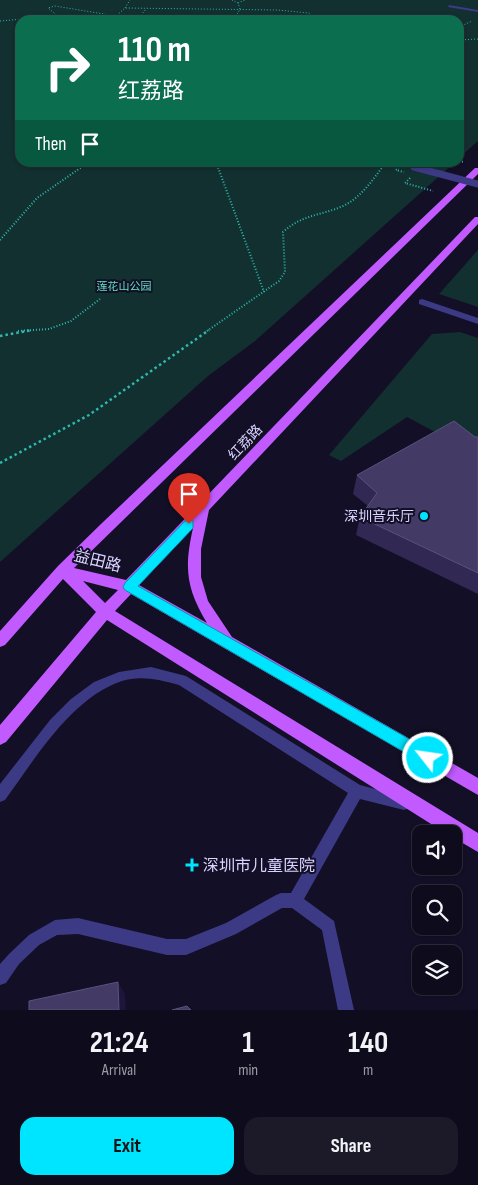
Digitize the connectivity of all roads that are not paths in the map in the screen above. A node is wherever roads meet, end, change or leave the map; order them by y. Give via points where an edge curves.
1 (449, 6) dead end
2 (478, 11) edge
3 (478, 170) edge
4 (414, 171) road end
5 (478, 184) edge
6 (478, 219) edge
7 (422, 302) dead end
8 (478, 321) edge
9 (202, 510) junction
10 (63, 570) junction
11 (130, 587) junction
12 (105, 612) junction
13 (1, 639) edge
14 (230, 643) junction
15 (0, 737) edge
16 (478, 787) edge
17 (357, 791) junction
18 (0, 796) edge
19 (419, 806) junction
20 (478, 843) edge
21 (294, 900) junction
22 (0, 976) edge
23 (346, 1010) edge

1 - 2 lane
3 - 10 main road
4 - 5 street, bridge
6 - 9 main road, 红荔路
7 - 8 street
9 - 11 main road, 红荔路
9 - 14 main road via 192,579 201,604
10 - 11 main road, 益田路
10 - 12 main road, 益田路
10 - 13 main road
11 - 12 main road, 红荔路
11 - 14 main road, 益田路
12 - 15 main road, 红荔路
12 - 19 main road, 益田路
14 - 16 main road, 益田路
17 - 18 lane via 194,687 172,676 146,672 106,681 78,700 64,713
17 - 19 lane
17 - 21 lane
19 - 20 main road, 益田路
21 - 22 lane via 281,900 222,933 186,947 167,948 78,926 55,928 34,940
21 - 23 lane via 329,926

